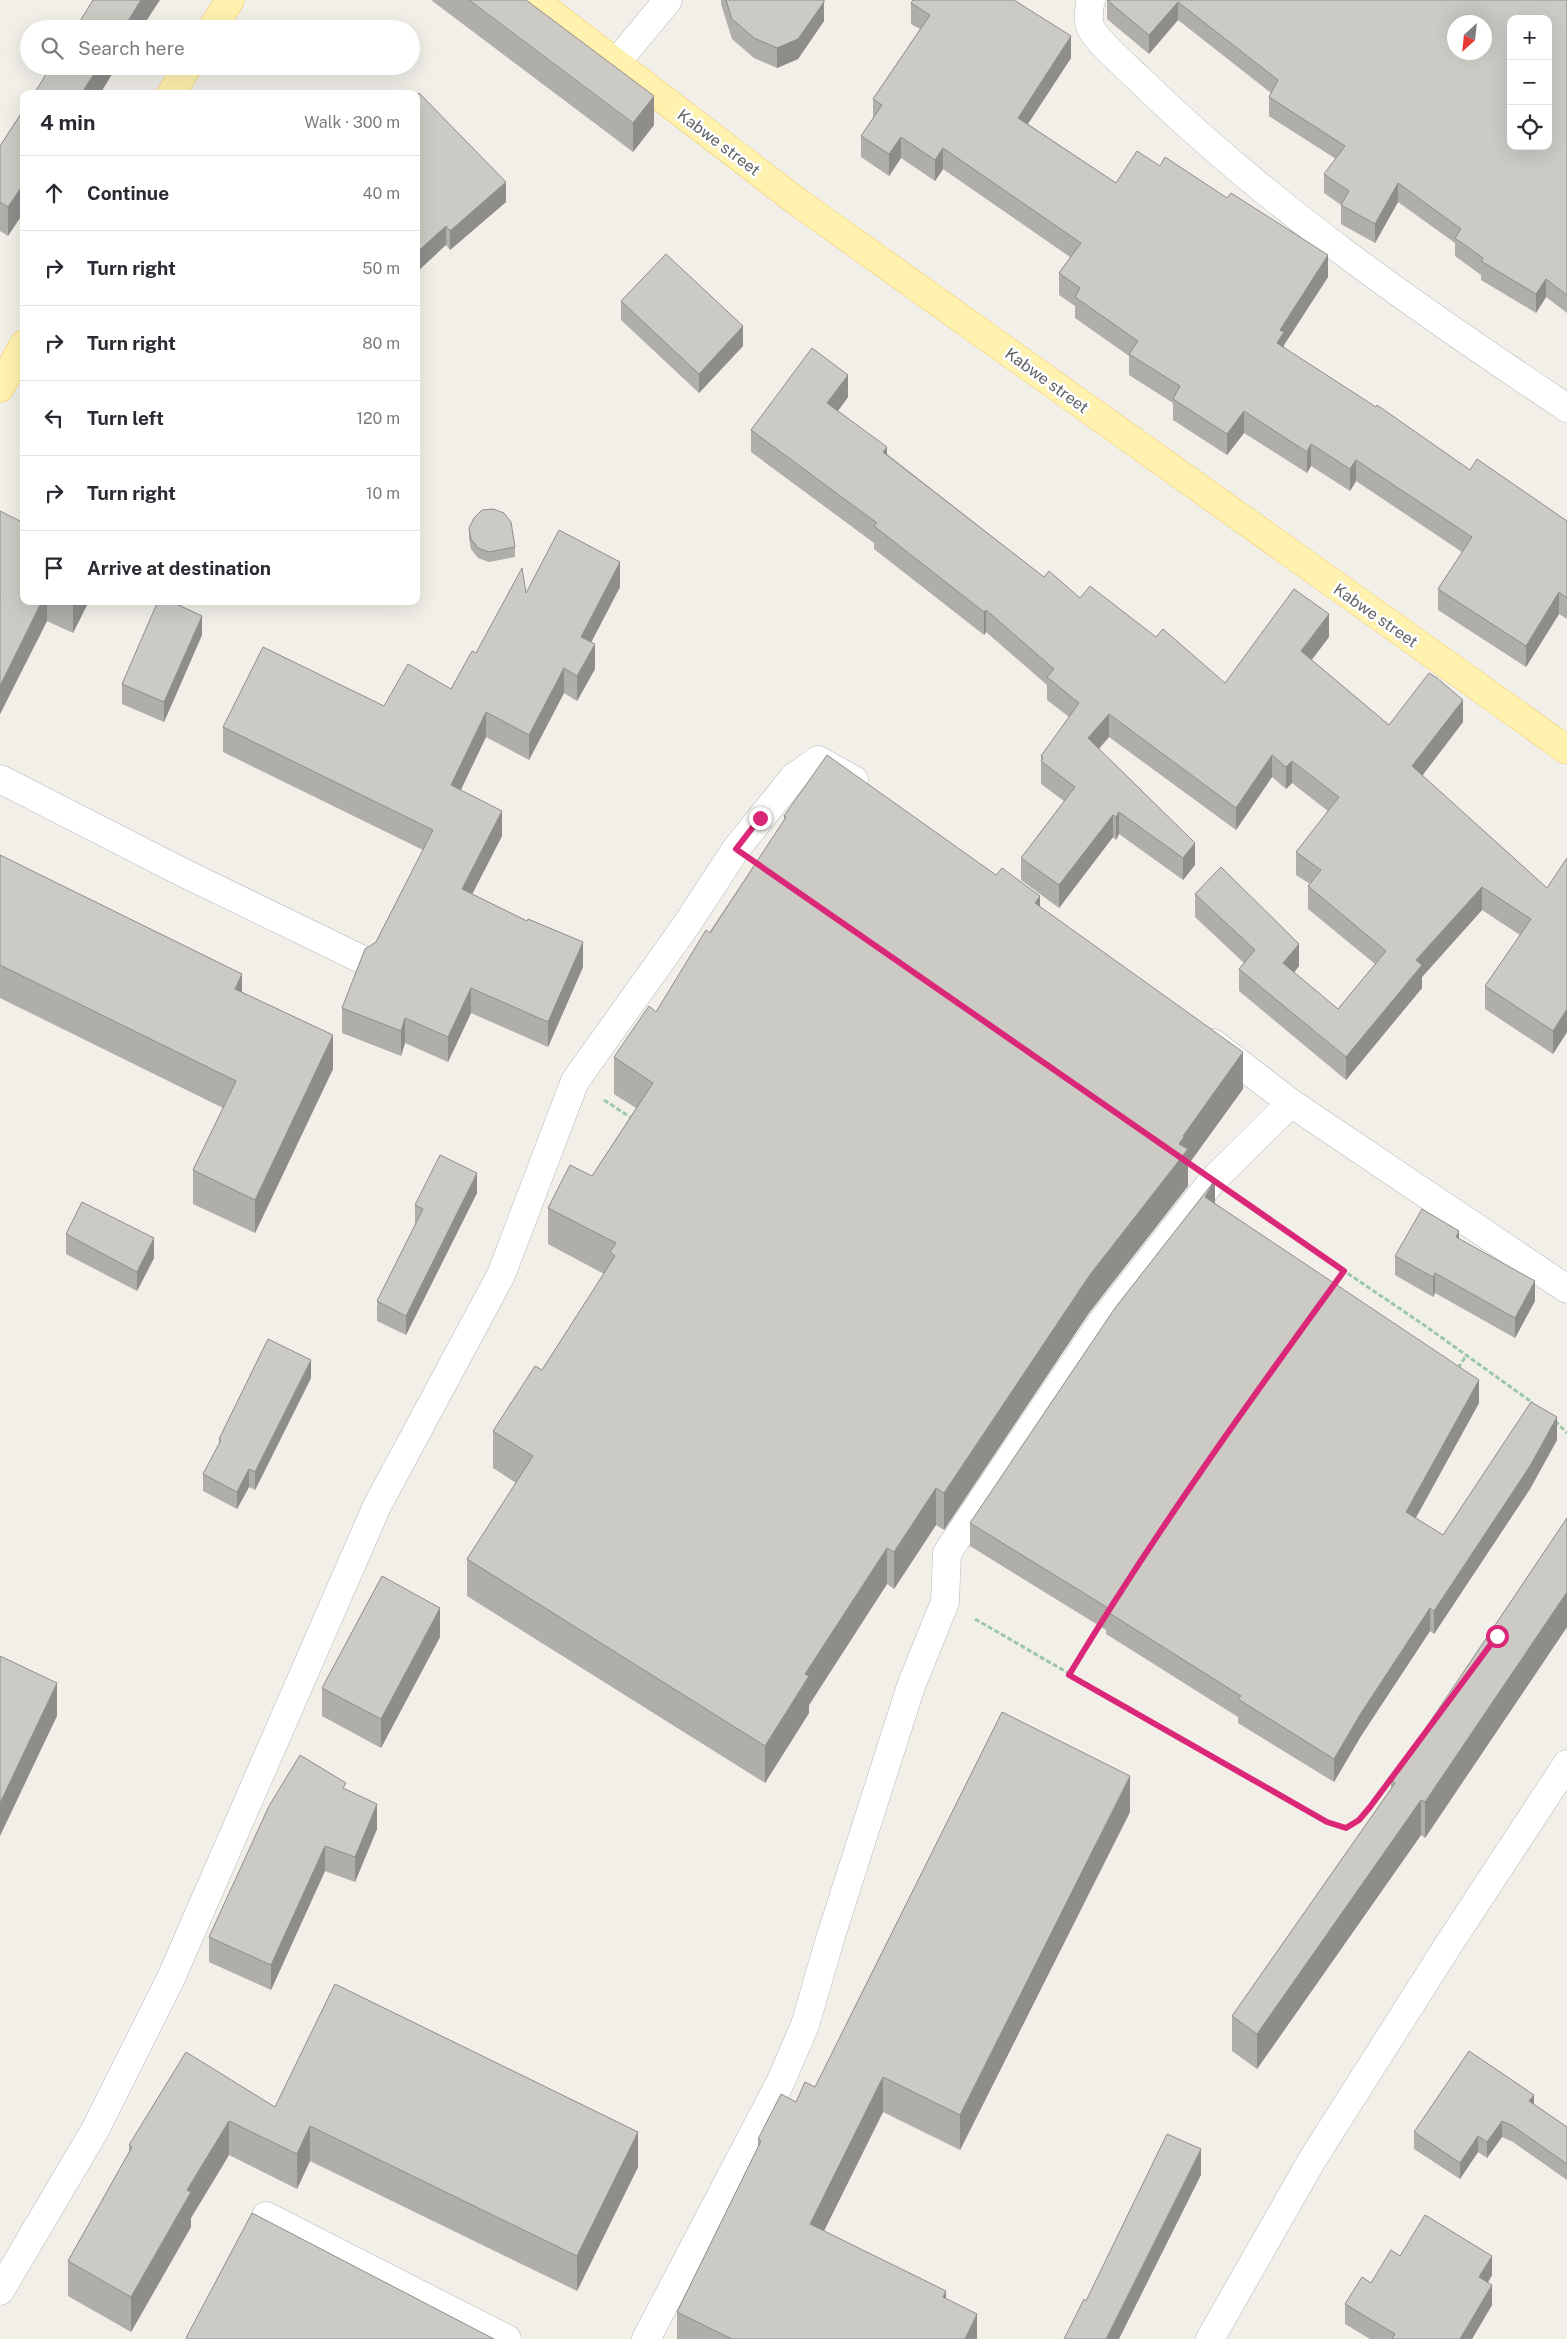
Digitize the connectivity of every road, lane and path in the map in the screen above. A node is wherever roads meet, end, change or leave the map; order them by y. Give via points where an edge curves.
1 (230, 0) edge
2 (534, 0) edge
3 (668, 0) edge
4 (1091, 0) edge
5 (218, 20) edge
6 (616, 63) junction
7 (183, 75) edge
8 (173, 90) edge
9 (20, 350) edge
10 (2, 377) edge
11 (1567, 408) edge
12 (1567, 750) edge
13 (0, 780) edge
14 (878, 796) edge
15 (361, 959) edge
16 (1196, 1031) edge
17 (575, 1081) junction
18 (1291, 1102) junction
19 (641, 1124) edge
20 (1212, 1181) junction
21 (1344, 1271) junction
22 (1332, 1287) edge
23 (1567, 1289) edge
24 (1466, 1356) junction
25 (1455, 1372) edge
26 (1534, 1404) edge
27 (1549, 1415) edge
28 (1567, 1433) edge
29 (945, 1602) junction
30 (1105, 1616) edge
31 (1069, 1675) junction
32 (1567, 1764) edge
33 (1398, 1771) edge
34 (266, 2216) dead end
35 (0, 2291) edge
36 (507, 2339) edge
37 (646, 2339) edge
38 (1210, 2339) edge

1 - 5 main road
2 - 6 main road, Kabwe street
3 - 6 street
4 - 11 street via 1090,27 1105,46 1233,164 1387,284
6 - 12 main road, Kabwe street via 799,203
7 - 8 main road
9 - 10 main road
13 - 15 street
14 - 17 street via 818,760 794,777 736,849
16 - 18 street
17 - 19 path
17 - 35 street via 500,1275 376,1506 171,1978 95,2130
18 - 20 street
18 - 23 street
20 - 21 path
20 - 29 street via 1102,1322 947,1553
21 - 22 path
21 - 24 path
24 - 25 path
24 - 26 path
27 - 28 path
29 - 31 path
29 - 37 street via 911,1686 830,1939 806,2025
30 - 31 path
31 - 33 path via 1327,1822 1346,1828 1359,1820
32 - 38 street via 1312,2160
34 - 36 street

